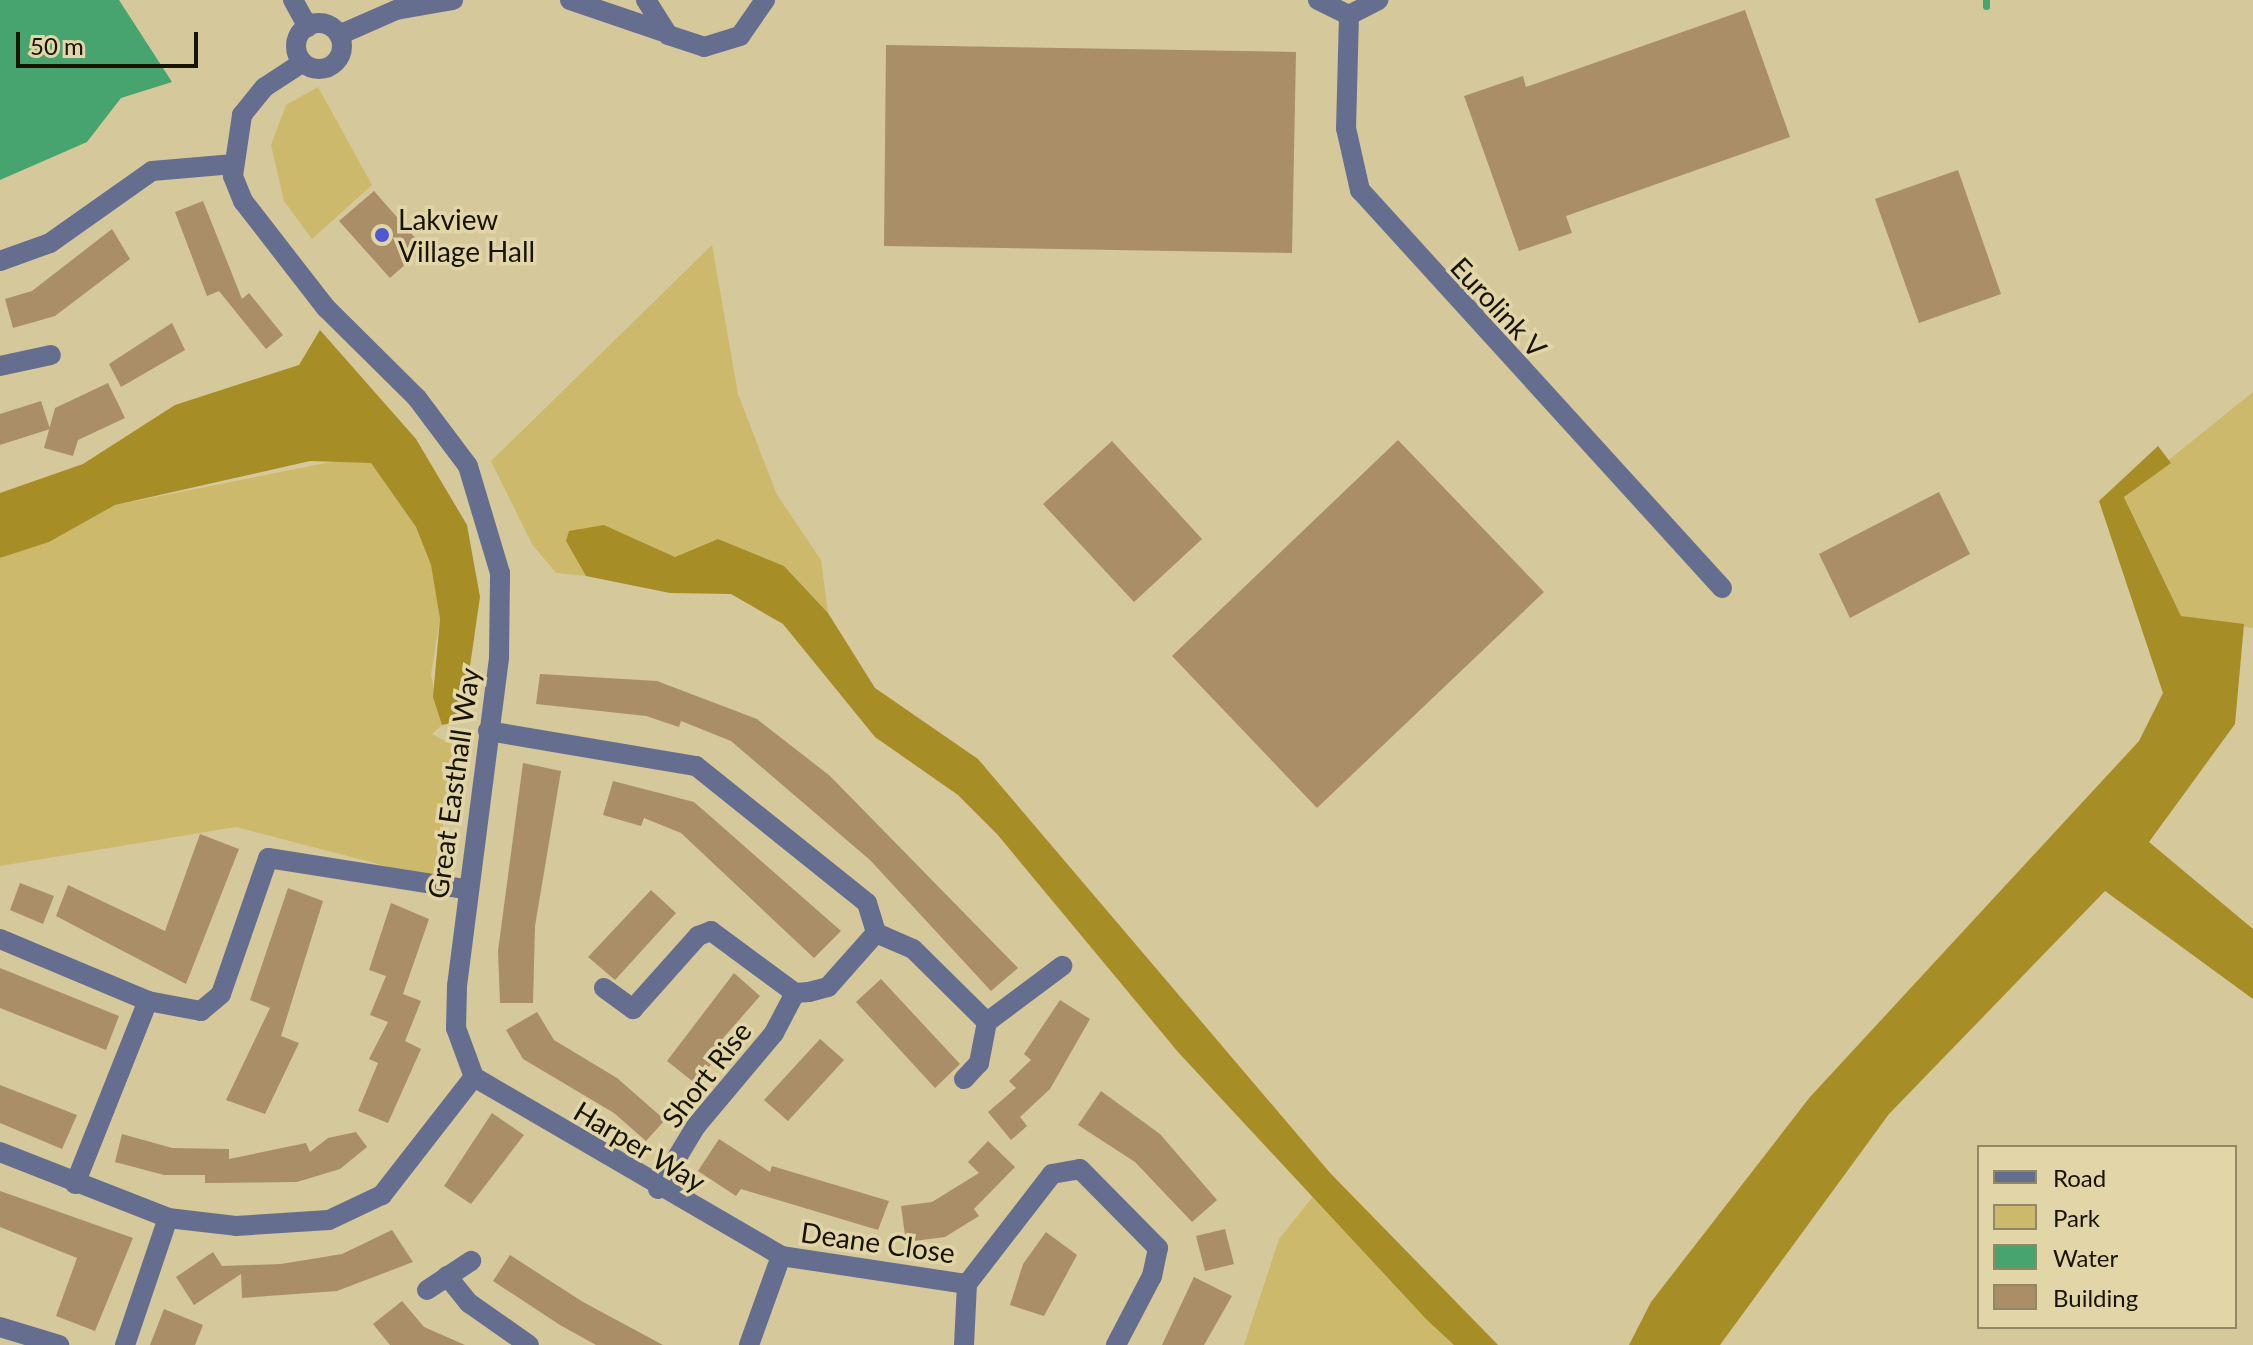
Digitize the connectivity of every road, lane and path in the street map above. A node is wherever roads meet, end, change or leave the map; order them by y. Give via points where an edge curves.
1 (293, 0) edge
2 (453, 0) edge
3 (570, 0) edge
4 (646, 0) edge
5 (1318, 0) edge
6 (1378, 0) edge
7 (768, 2) edge
8 (1349, 15) junction
9 (308, 27) junction
10 (339, 35) junction
11 (668, 35) junction
12 (303, 62) junction
13 (234, 164) junction
14 (0, 261) edge
15 (51, 355) dead end
16 (0, 366) edge
17 (1722, 588) dead end
18 (488, 731) junction
19 (464, 889) junction
20 (876, 933) junction
21 (0, 939) edge
22 (1062, 966) dead end
23 (604, 988) dead end
24 (795, 993) junction
25 (148, 1001) junction
26 (987, 1022) junction
27 (474, 1077) junction
28 (964, 1079) dead end
29 (0, 1152) edge
30 (75, 1184) junction
31 (658, 1189) junction
32 (168, 1218) junction
33 (781, 1256) junction
34 (471, 1261) dead end
35 (447, 1276) junction
36 (967, 1284) junction
37 (427, 1290) dead end
38 (0, 1327) edge
39 (59, 1345) edge
40 (125, 1345) edge
41 (529, 1345) edge
42 (749, 1345) edge
43 (964, 1345) edge
44 (1116, 1345) edge

1 - 9 street
2 - 10 street via 384,14
3 - 11 street
4 - 11 street
5 - 8 street
6 - 8 street
7 - 11 street via 747,30 723,44 704,47
8 - 17 street, Eurolink V via 1346,128 1360,190
9 - 10 street via 328,25
9 - 12 street via 297,40
10 - 12 street via 336,62 316,69
12 - 13 street via 265,87 242,115
13 - 14 street via 152,171 50,243
13 - 18 street, Great Easthall Way via 260,231 417,398 474,478 500,573 499,658
15 - 16 street
18 - 19 street, Great Easthall Way
18 - 20 street via 696,766 867,903
19 - 25 street via 268,858 215,1004 201,1011
19 - 27 street, Great Easthall Way via 456,1028
20 - 24 street via 828,987
20 - 26 street via 913,949
21 - 25 street
22 - 26 street
23 - 24 street via 633,1009 698,936 711,931
24 - 31 street, Short Rise via 774,1033 696,1126
25 - 30 street
26 - 28 street via 979,1063
27 - 31 street, Harper Way
27 - 32 street via 437,1117 401,1176 362,1209 262,1226
29 - 30 street
30 - 32 street
31 - 33 street, Harper Way
32 - 40 street
33 - 36 street, Deane Close
33 - 42 street
34 - 35 street
35 - 37 street
35 - 41 street via 469,1303
36 - 43 street, Deane Close
36 - 44 street, Deane Close via 1052,1174 1080,1169 1158,1248 1152,1276
38 - 39 street

